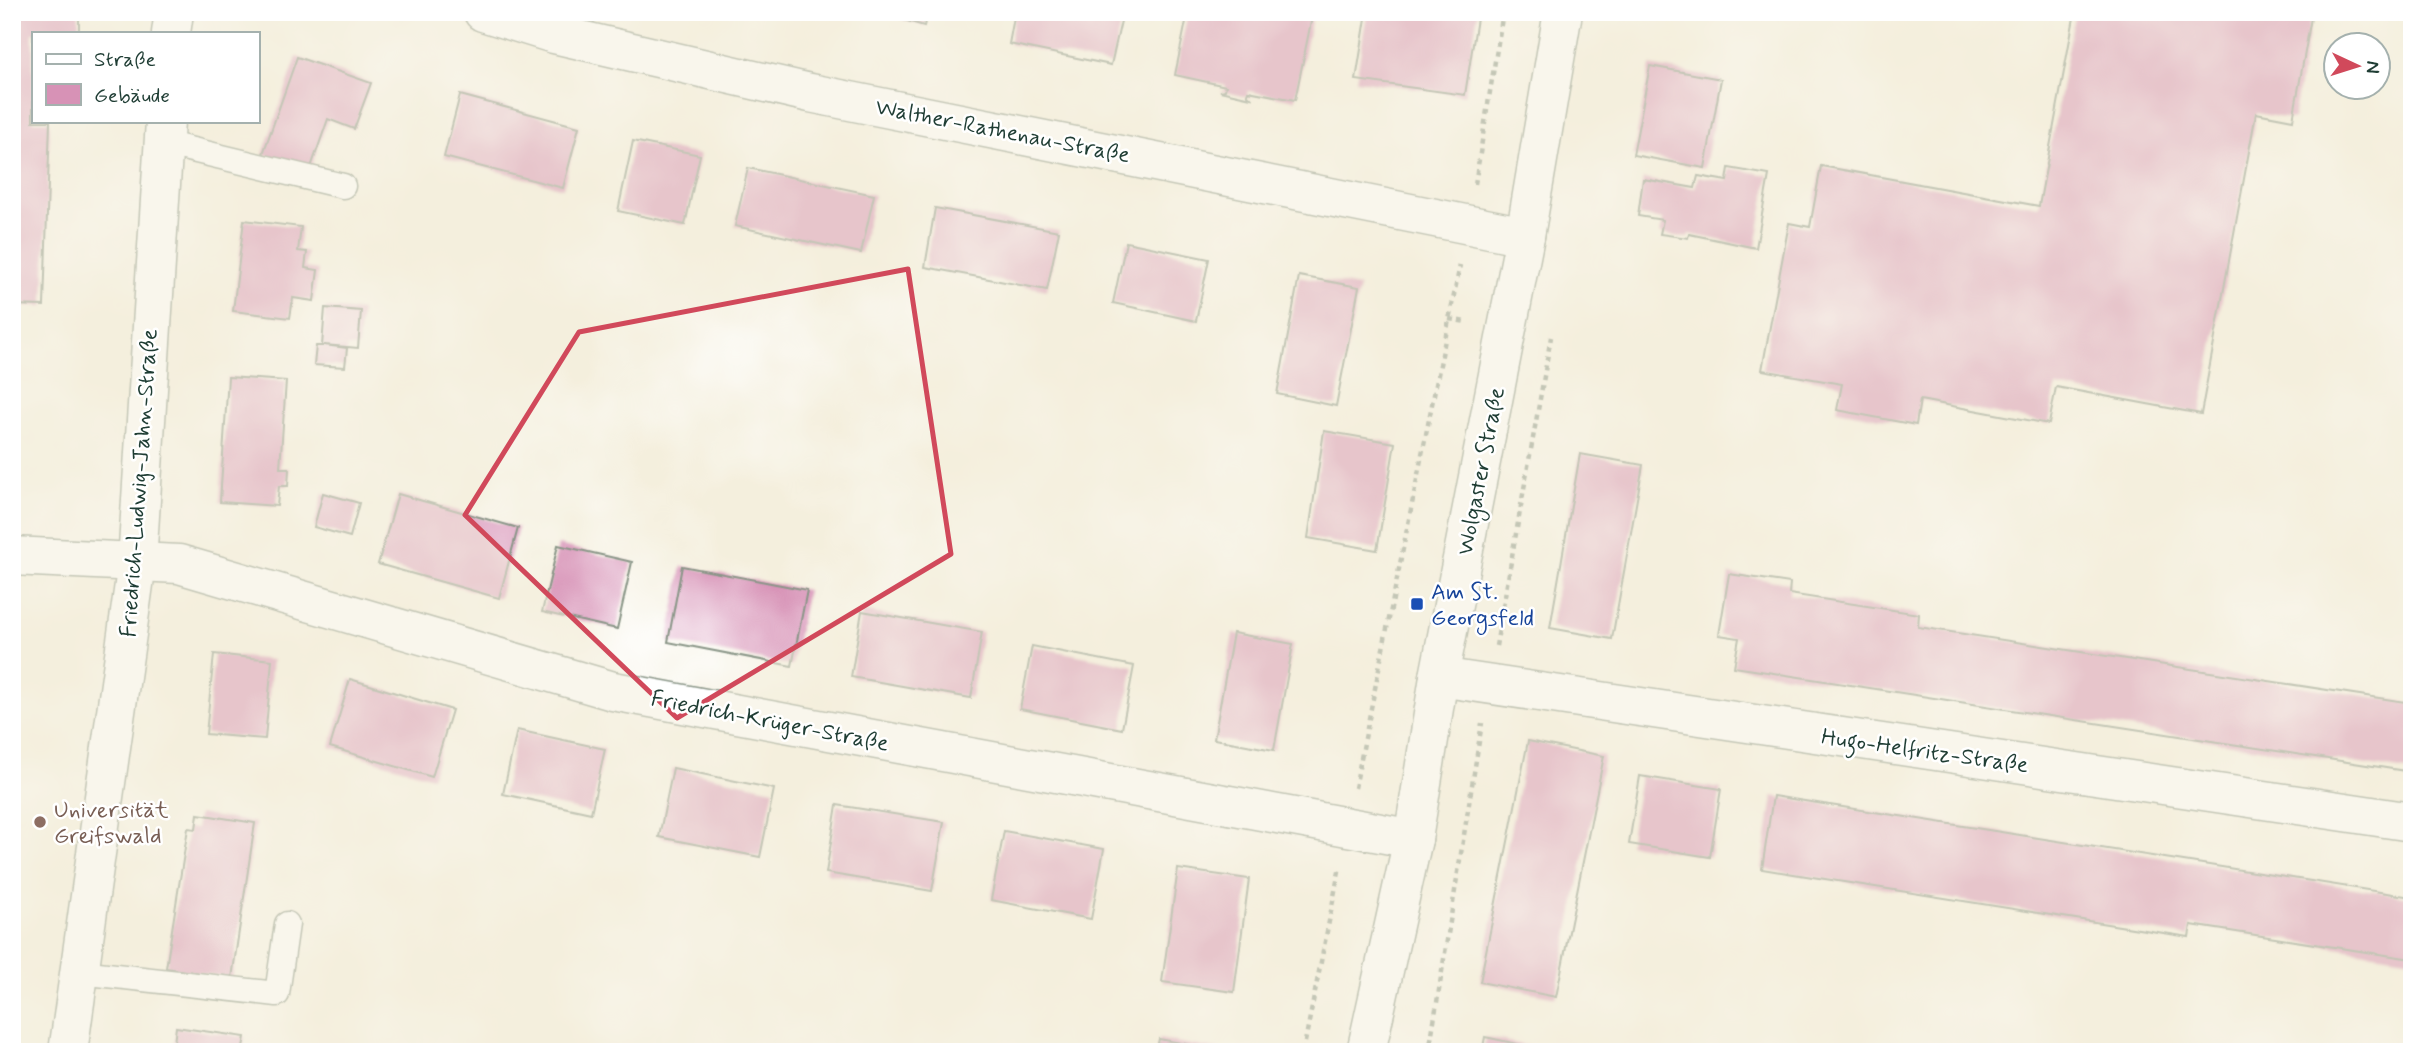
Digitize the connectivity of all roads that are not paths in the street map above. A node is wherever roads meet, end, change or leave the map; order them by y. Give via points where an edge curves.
1 (174, 12) edge
2 (483, 12) edge
3 (1563, 12) edge
4 (172, 32) edge
5 (164, 132) edge
6 (343, 186) dead end
7 (1525, 236) junction
8 (12, 556) edge
9 (136, 564) junction
10 (1439, 677) junction
11 (2412, 822) edge
12 (1413, 839) junction
13 (287, 924) dead end
14 (80, 972) junction
15 (68, 1052) edge
16 (1366, 1052) edge

1 - 4 street
2 - 7 street, Walther-Rathenau-Straße via 554,34 810,93
3 - 7 street, Wolgaster Straße
5 - 6 lane
5 - 9 street, Friedrich-Ludwig-Jahn-Straße
7 - 10 street, Wolgaster Straße
8 - 9 street, Friedrich-Krüger-Straße
9 - 12 street, Friedrich-Krüger-Straße via 179,564 613,691
9 - 14 street, Friedrich-Ludwig-Jahn-Straße
10 - 11 street, Hugo-Helfritz-Straße
10 - 12 street, Wolgaster Straße
12 - 16 street, Wolgaster Straße
13 - 14 lane via 277,994
14 - 15 street, Friedrich-Ludwig-Jahn-Straße

